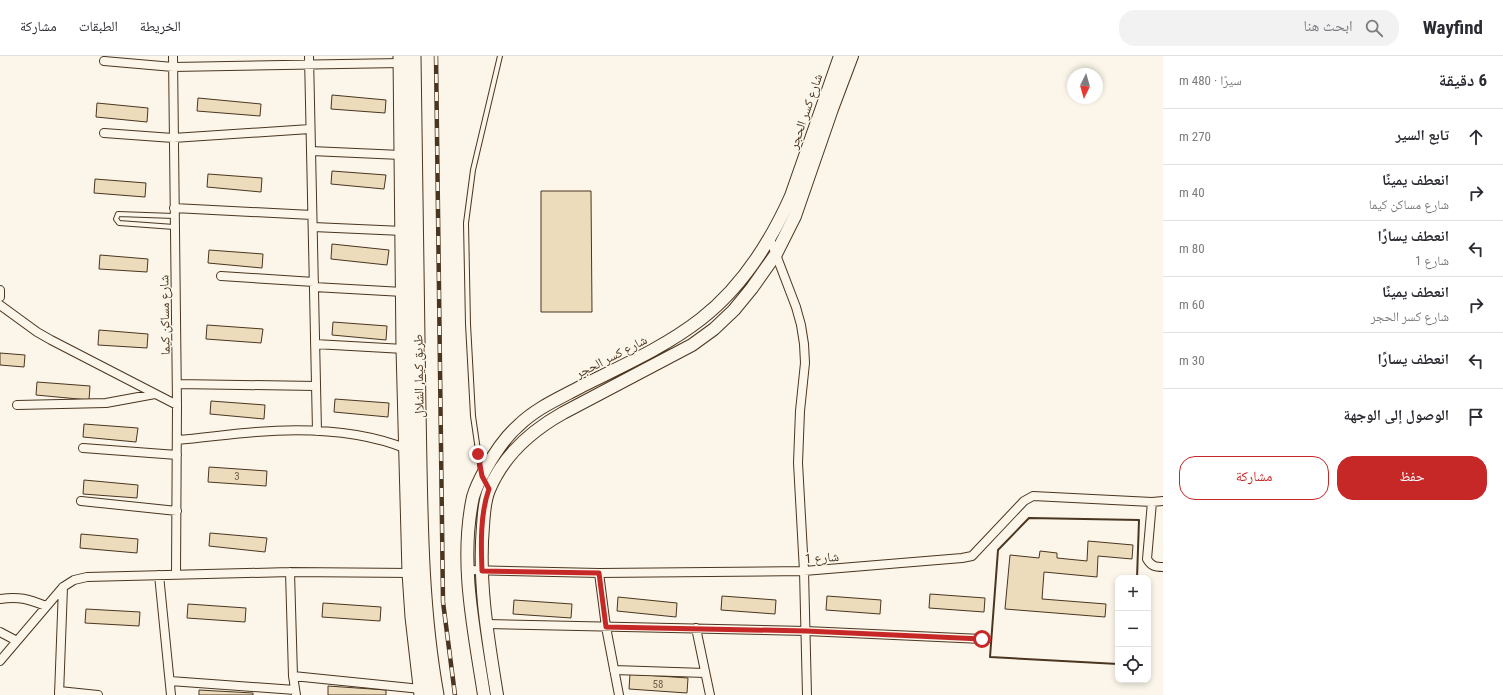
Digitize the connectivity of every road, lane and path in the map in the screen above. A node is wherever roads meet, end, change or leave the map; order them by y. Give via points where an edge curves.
1 (173, 56) edge
2 (500, 56) edge
3 (840, 56) edge
4 (852, 56) edge
5 (309, 60) edge
6 (104, 61) dead end
7 (406, 65) edge
8 (173, 67) junction
9 (827, 107) junction
10 (310, 129) junction
11 (104, 133) dead end
12 (173, 138) junction
13 (310, 151) junction
14 (401, 155) junction
15 (174, 208) junction
16 (312, 215) junction
17 (174, 216) junction
18 (174, 227) junction
19 (313, 227) junction
20 (403, 231) junction
21 (770, 239) junction
22 (776, 254) junction
23 (221, 276) dead end
24 (314, 285) junction
25 (0, 290) edge
26 (404, 292) junction
27 (0, 297) edge
28 (0, 305) edge
29 (315, 344) junction
30 (404, 349) junction
31 (177, 384) junction
32 (316, 386) junction
33 (156, 394) junction
34 (17, 405) dead end
35 (177, 405) junction
36 (317, 431) junction
37 (177, 440) junction
38 (83, 448) dead end
39 (407, 449) junction
40 (177, 455) junction
41 (482, 476) junction
42 (489, 489) junction
43 (81, 501) dead end
44 (1163, 501) edge
45 (1152, 502) junction
46 (176, 511) junction
47 (1163, 567) edge
48 (468, 570) junction
49 (482, 571) junction
50 (804, 571) junction
51 (290, 572) junction
52 (416, 573) junction
53 (599, 573) junction
54 (176, 574) junction
55 (159, 575) junction
56 (63, 587) junction
57 (0, 598) edge
58 (46, 606) junction
59 (486, 624) junction
60 (606, 627) junction
61 (696, 628) junction
62 (806, 631) junction
63 (0, 632) edge
64 (982, 639) dead end
65 (18, 641) junction
66 (1, 659) edge
67 (614, 670) junction
68 (705, 672) junction
69 (293, 676) junction
70 (170, 681) junction
71 (296, 692) edge
72 (422, 692) edge
73 (59, 693) edge
74 (98, 695) edge
75 (171, 695) edge
76 (436, 695) edge
77 (484, 695) edge
78 (496, 695) edge
79 (619, 695) edge
80 (710, 695) edge
81 (807, 695) edge

1 - 8 street, شارع مساكن كيما
2 - 41 lane via 473,170 466,223 473,416
3 - 9 main road, شارع كسر الحجر
4 - 9 main road, شارع كسر الحجر
5 - 7 street
5 - 8 street
5 - 10 street
6 - 8 street
7 - 14 highway, طريق كيما, الشلال
7 - 52 highway, طريق كيما, الشلال via 419,441
8 - 12 street, شارع مساكن كيما
9 - 21 main road, شارع كسر الحجر via 791,196
9 - 22 main road, شارع كسر الحجر via 803,195
10 - 12 street
10 - 13 street
11 - 12 street
12 - 15 street, شارع مساكن كيما
13 - 14 street
13 - 16 street
14 - 20 highway, طريق كيما, الشلال
15 - 16 street
15 - 17 street, شارع مساكن كيما
16 - 19 street
17 - 18 street, شارع مساكن كيما
17 - 18 lane via 118,214 116,219 119,223
18 - 31 street, شارع مساكن كيما
19 - 20 street
19 - 24 street
20 - 26 highway, طريق كيما, الشلال
21 - 22 street
21 - 41 main road, شارع كسر الحجر via 742,280 702,319 655,349 534,412 504,441
22 - 42 main road, شارع كسر الحجر via 739,304 714,329 692,345 547,422 520,444
22 - 50 street via 802,325 804,344 798,462
23 - 24 street
24 - 26 street
24 - 29 street
25 - 27 street
26 - 30 highway, طريق كيما, الشلال
28 - 33 street via 50,340
29 - 30 street
29 - 32 street
30 - 39 highway, طريق كيما, الشلال
31 - 32 street
31 - 35 street, شارع مساكن كيما
32 - 36 street
33 - 34 street via 106,403
33 - 35 street
35 - 37 street, شارع مساكن كيما
36 - 37 street via 256,432
36 - 39 street via 363,436
37 - 40 street, شارع مساكن كيما
38 - 40 street
39 - 52 highway, طريق كيما, الشلال
40 - 46 street, شارع مساكن كيما
41 - 42 main road
41 - 48 main road, شارع كسر الحجر via 475,491 472,507
42 - 49 main road, شارع كسر الحجر via 485,503 481,547
43 - 46 street
44 - 45 street, شارع 1
45 - 47 street via 1147,559 1154,566
45 - 50 street, شارع 1 via 1033,496 1024,501 976,552 967,557
46 - 54 street, شارع مساكن كيما
48 - 49 street, شارع 1
48 - 77 main road, شارع كسر الحجر
49 - 53 street, شارع 1
49 - 59 main road, شارع كسر الحجر
50 - 53 street, شارع 1
50 - 62 street
51 - 52 street
51 - 54 street
51 - 69 street
52 - 72 highway, طريق كيما, الشلال via 413,617
52 - 76 highway, طريق كيما, الشلال
53 - 60 street
54 - 55 street
55 - 56 street via 87,577 74,580
55 - 70 street
56 - 58 street
56 - 73 street
57 - 58 street via 26,598
58 - 65 street
59 - 60 street
59 - 78 main road, شارع كسر الحجر
60 - 61 street
60 - 67 street
61 - 62 street
61 - 68 street
62 - 64 street
62 - 81 street
63 - 65 street
65 - 66 street
67 - 68 street
67 - 79 street
68 - 80 street
69 - 71 street
69 - 72 street
70 - 71 street
70 - 75 street
73 - 74 street

